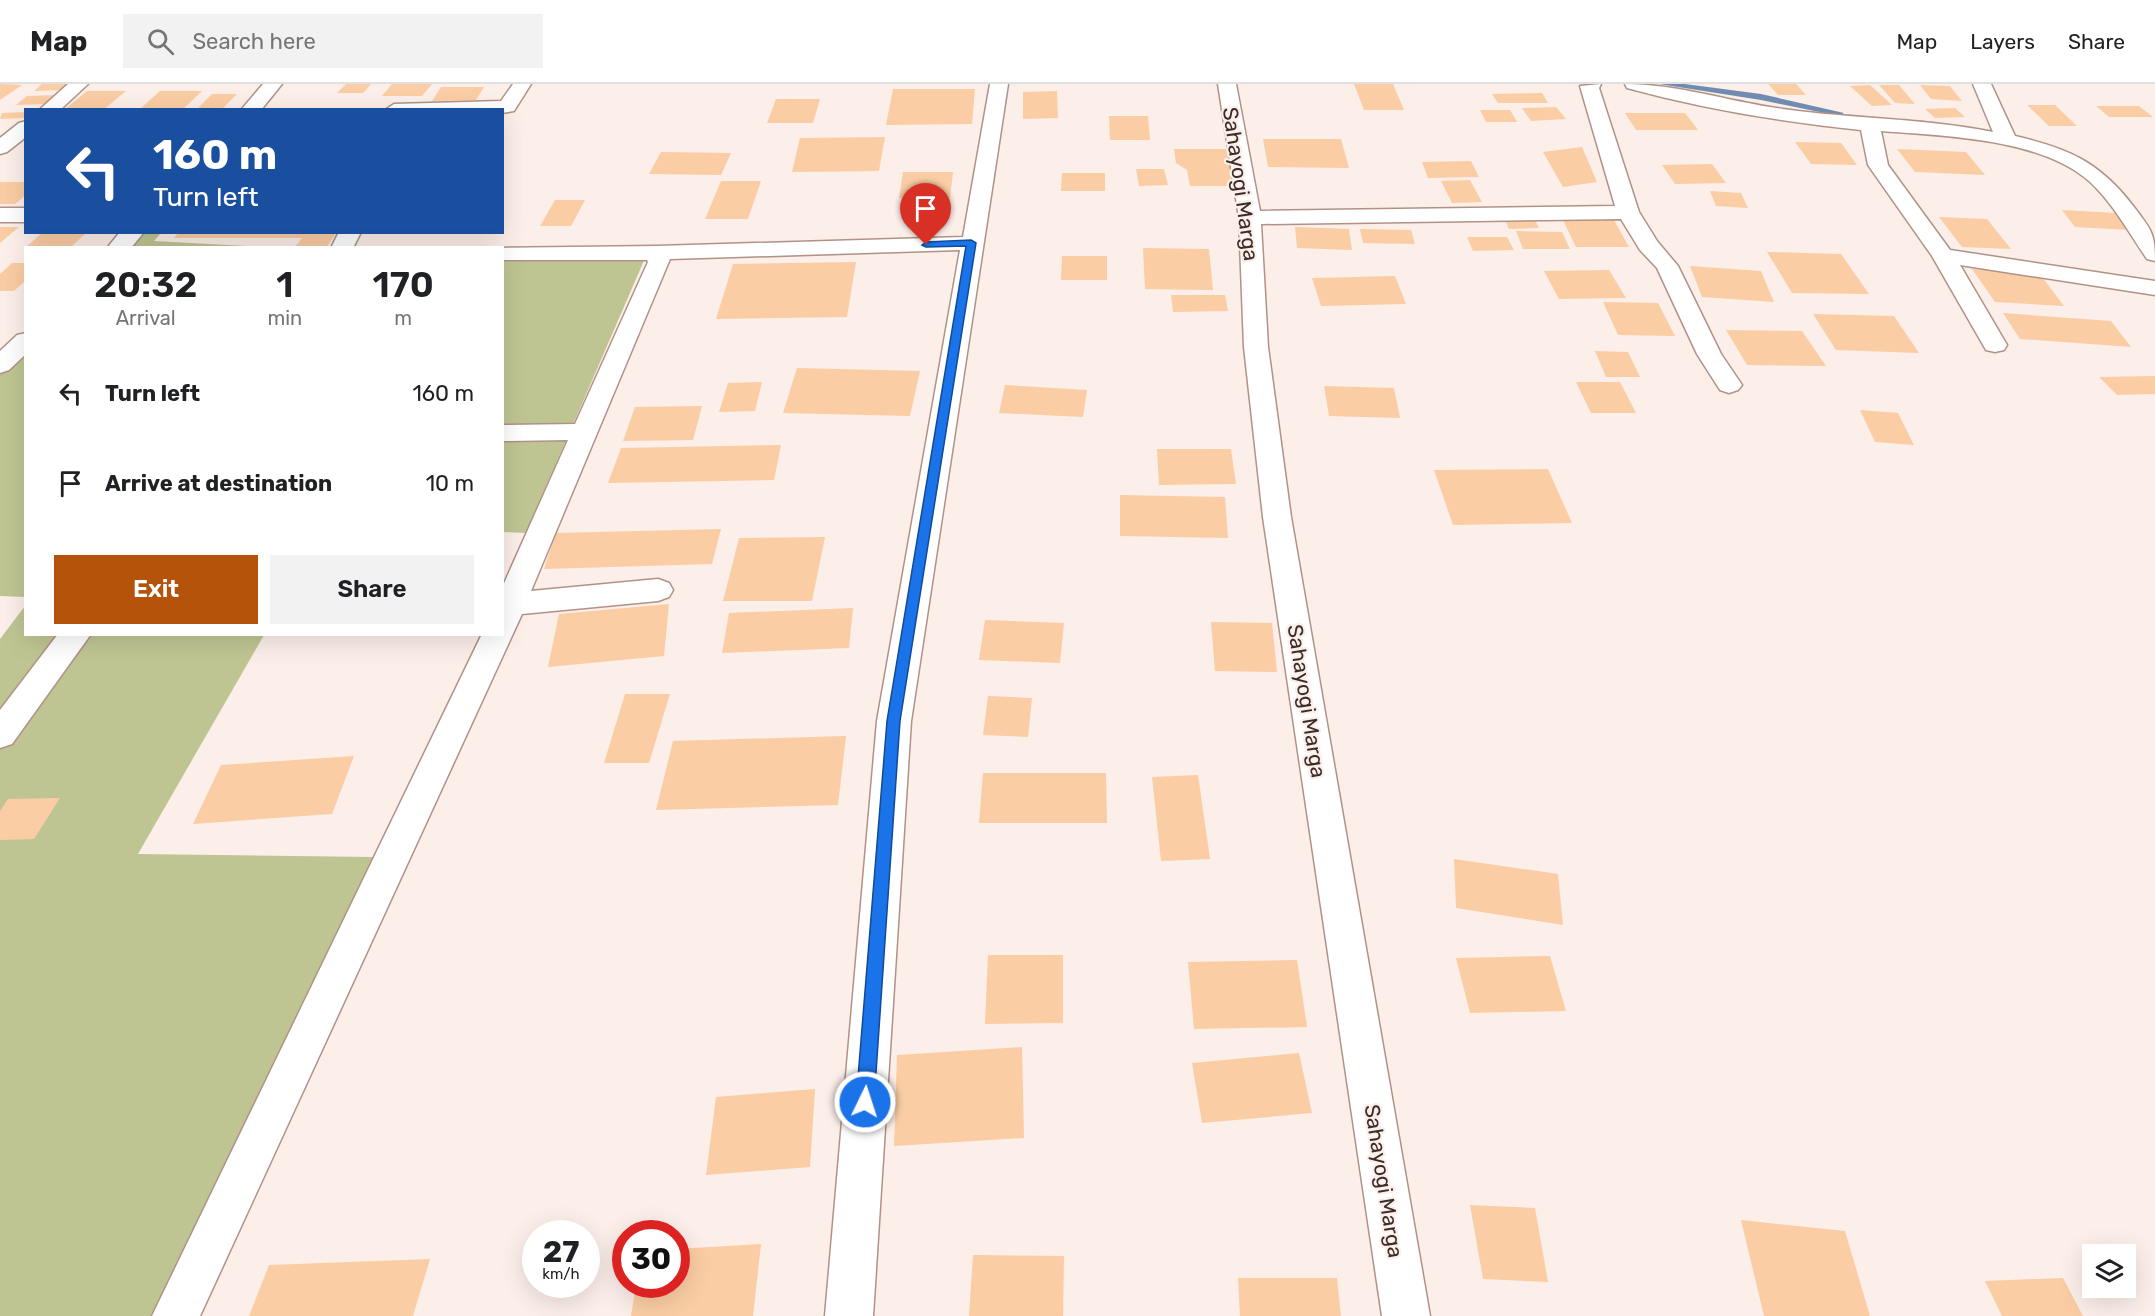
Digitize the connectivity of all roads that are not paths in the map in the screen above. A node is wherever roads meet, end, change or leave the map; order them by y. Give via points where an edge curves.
1 (79, 84) edge
2 (273, 84) edge
3 (522, 84) edge
4 (999, 84) edge
5 (1227, 84) edge
6 (1592, 84) edge
7 (1634, 84) edge
8 (1982, 84) edge
9 (50, 108) edge
10 (252, 108) edge
11 (469, 108) edge
12 (1870, 124) junction
13 (24, 129) edge
14 (2006, 139) junction
15 (0, 148) edge
16 (1628, 212) junction
17 (24, 214) edge
18 (0, 215) edge
19 (1250, 218) junction
20 (130, 234) edge
21 (971, 243) junction
22 (120, 246) edge
23 (504, 253) edge
24 (657, 253) junction
25 (2155, 254) edge
26 (1943, 256) junction
27 (2155, 288) edge
28 (24, 342) edge
29 (1995, 345) dead end
30 (0, 365) edge
31 (1730, 385) dead end
32 (585, 432) junction
33 (504, 433) edge
34 (658, 590) dead end
35 (504, 621) edge
36 (74, 636) edge
37 (497, 636) edge
38 (0, 735) edge
39 (176, 1316) edge
40 (849, 1316) edge
41 (1406, 1316) edge

1 - 9 street
2 - 10 street
3 - 11 street via 507,107
4 - 21 street
5 - 19 street, Sahayogi Marga
6 - 16 street via 1589,86
7 - 12 street via 1698,102
8 - 14 street
12 - 14 street
12 - 26 street via 1878,165
13 - 15 street
14 - 25 street via 2077,163 2112,192
16 - 19 street
16 - 31 street via 1648,245 1667,266 1709,354
17 - 18 street
19 - 41 street, Sahayogi Marga via 1256,347 1277,517
20 - 22 street
21 - 24 street
21 - 40 street via 894,721
23 - 24 street
24 - 32 street via 658,262
26 - 27 street
26 - 29 street
28 - 30 street
32 - 33 street
32 - 35 street
34 - 35 street
36 - 38 street
37 - 39 street

